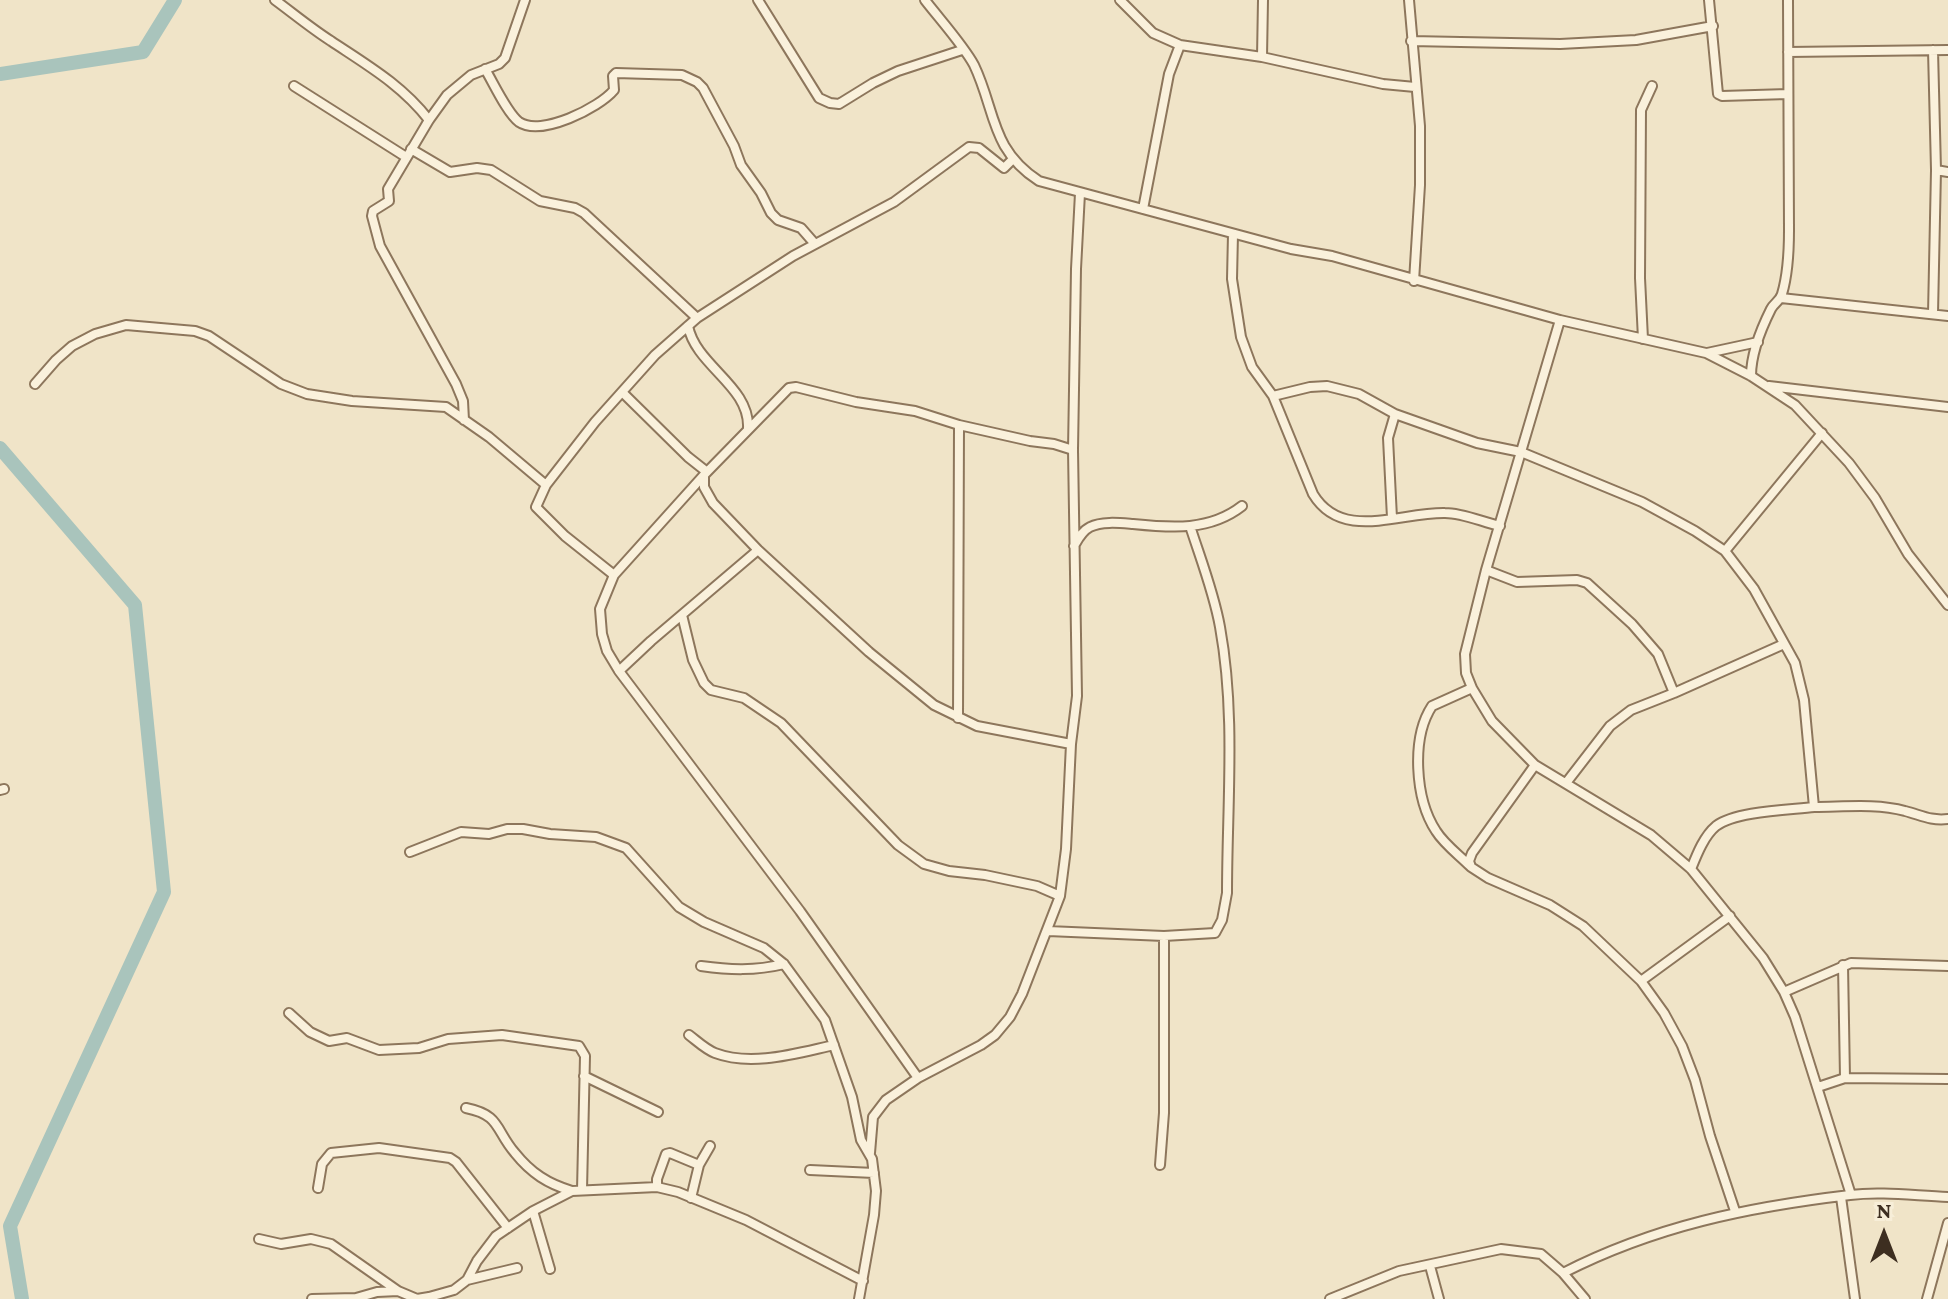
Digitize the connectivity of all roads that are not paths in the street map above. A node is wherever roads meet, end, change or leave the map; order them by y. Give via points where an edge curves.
1 (275, 0) edge
2 (525, 0) edge
3 (758, 0) edge
4 (925, 0) edge
5 (1120, 0) edge
6 (1263, 0) edge
7 (1409, 0) edge
8 (1709, 0) edge
9 (1788, 0) edge
10 (1713, 26) junction
11 (1411, 41) junction
12 (1180, 45) junction
13 (962, 50) junction
14 (1933, 50) junction
15 (1948, 50) edge
16 (1788, 52) junction
17 (1262, 57) junction
18 (485, 69) junction
19 (294, 86) dead end
20 (1652, 86) dead end
21 (1415, 87) junction
22 (1788, 94) junction
23 (429, 120) junction
24 (408, 153) junction
25 (1013, 159) junction
26 (1936, 170) junction
27 (1948, 172) edge
28 (1080, 193) junction
29 (1143, 209) junction
30 (1233, 234) junction
31 (815, 244) junction
32 (1414, 281) junction
33 (1781, 298) junction
34 (1933, 314) junction
35 (1948, 316) edge
36 (697, 318) junction
37 (1560, 320) junction
38 (688, 326) junction
39 (1643, 339) junction
40 (1758, 342) junction
41 (1706, 353) junction
42 (1751, 376) junction
43 (35, 384) dead end
44 (1764, 385) junction
45 (622, 392) junction
46 (1273, 396) junction
47 (1948, 407) edge
48 (1395, 414) junction
49 (464, 420) junction
50 (959, 425) junction
51 (748, 429) junction
52 (1822, 433) junction
53 (1073, 450) junction
54 (1521, 452) junction
55 (705, 474) junction
56 (546, 485) junction
57 (1242, 506) dead end
58 (1392, 518) junction
59 (1190, 526) junction
60 (1500, 526) junction
61 (1073, 547) junction
62 (758, 550) junction
63 (1725, 551) junction
64 (1486, 570) junction
65 (614, 575) junction
66 (1948, 605) edge
67 (682, 615) junction
68 (1784, 644) junction
69 (619, 671) junction
70 (1472, 688) junction
71 (1674, 693) junction
72 (958, 718) junction
73 (1071, 744) junction
74 (1535, 765) junction
75 (1566, 783) junction
76 (1814, 807) junction
77 (1948, 819) edge
78 (410, 852) dead end
79 (1471, 867) junction
80 (1691, 869) junction
81 (1060, 896) junction
82 (1730, 916) junction
83 (1048, 931) junction
84 (1164, 936) junction
85 (784, 964) junction
86 (1843, 965) junction
87 (701, 966) dead end
88 (1948, 966) edge
89 (1641, 981) junction
90 (1784, 992) junction
91 (289, 1013) dead end
92 (689, 1035) dead end
93 (834, 1045) junction
94 (584, 1076) junction
95 (918, 1078) junction
96 (1845, 1078) junction
97 (1948, 1079) edge
98 (1818, 1087) junction
99 (466, 1108) dead end
100 (658, 1112) dead end
101 (710, 1146) dead end
102 (870, 1153) junction
103 (699, 1165) junction
104 (1160, 1165) dead end
105 (810, 1170) dead end
106 (874, 1173) junction
107 (657, 1187) junction
108 (318, 1188) dead end
109 (577, 1190) junction
110 (1851, 1195) junction
111 (1841, 1197) junction
112 (1947, 1197) edge
113 (691, 1198) junction
114 (1948, 1209) edge
115 (533, 1211) junction
116 (1735, 1211) junction
117 (1948, 1223) edge
118 (508, 1228) junction
119 (259, 1239) dead end
120 (1430, 1266) junction
121 (517, 1268) dead end
122 (550, 1269) dead end
123 (1563, 1273) junction
124 (467, 1280) junction
125 (863, 1281) junction
126 (398, 1291) junction
127 (312, 1299) edge
128 (859, 1299) edge
129 (1330, 1299) edge
130 (1439, 1299) edge
131 (1585, 1299) edge
132 (1855, 1299) edge
133 (1927, 1299) edge

1 - 23 street via 378,70
2 - 18 street via 508,52 499,64
3 - 13 street via 819,98 830,103 839,104 898,71
4 - 13 street
5 - 12 street via 1153,33
6 - 17 street
7 - 11 street
8 - 10 street
9 - 16 street
10 - 11 street via 1636,40 1560,44
10 - 22 street via 1718,94
11 - 21 street
12 - 17 street
12 - 29 street via 1169,74
13 - 25 street via 973,63 997,135
14 - 15 street
14 - 16 street
14 - 26 street
16 - 22 street
17 - 21 street
18 - 23 street via 447,95
18 - 31 street via 514,117 542,127 605,99 614,90 616,73 690,77 703,88 771,213 801,228
19 - 24 street
20 - 39 street via 1641,110
21 - 32 street via 1420,185
22 - 33 street via 1789,239
23 - 24 street
24 - 36 street via 450,172 491,170 540,201 584,213
24 - 49 street via 388,189 389,201 373,211 372,218 380,246 456,384
25 - 28 street via 1039,181
25 - 31 street via 1004,168 979,148 969,147 894,202
26 - 27 street
26 - 34 street
28 - 29 street
28 - 53 street
29 - 30 street
30 - 32 street
30 - 46 street via 1232,279 1241,337 1252,367
31 - 36 street
32 - 37 street
33 - 34 street
33 - 40 street
34 - 35 street
36 - 38 street
37 - 39 street
37 - 54 street
38 - 45 street
38 - 51 street via 694,347 745,407
39 - 41 street
40 - 41 street
40 - 42 street
41 - 42 street
42 - 44 street
43 - 49 street via 72,346 95,334 126,325 183,329 209,336 281,384 307,394 446,407
44 - 47 street
44 - 52 street via 1795,405
45 - 55 street
45 - 56 street
46 - 48 street via 1327,386 1359,394
46 - 58 street via 1323,508 1353,522
48 - 54 street via 1477,443
48 - 58 street via 1388,438
49 - 56 street
50 - 51 street via 792,387
50 - 53 street
50 - 72 street
51 - 55 street
52 - 63 street
52 - 66 street via 1875,498 1908,554
53 - 61 street
54 - 60 street
54 - 63 street via 1642,502
55 - 62 street via 704,487 713,503
55 - 65 street
56 - 65 street via 536,507
57 - 59 street via 1219,521
58 - 60 street via 1446,513
59 - 61 street via 1095,525
59 - 84 street via 1215,599 1225,667 1230,721 1227,893 1215,933
60 - 64 street
61 - 73 street via 1077,696
62 - 67 street
62 - 72 street via 869,652
63 - 68 street via 1754,589
64 - 70 street via 1465,654
64 - 71 street via 1517,582 1587,583 1658,654
65 - 69 street via 603,597 601,618 607,651
67 - 69 street
67 - 81 street via 704,683 711,690 744,698 781,723 898,845 924,864 1037,886
68 - 71 street
68 - 76 street via 1804,700
69 - 95 street
70 - 74 street via 1492,721
70 - 79 street via 1432,706 1416,765 1430,820
71 - 75 street via 1618,718
72 - 73 street via 1001,733
73 - 81 street
74 - 75 street
74 - 79 street via 1472,853
75 - 80 street via 1651,835
76 - 77 street via 1880,808
76 - 80 street via 1718,824
78 - 85 street via 464,832 523,829 596,837 626,848 679,907 756,943
79 - 89 street via 1583,926
80 - 82 street
81 - 83 street
82 - 89 street
82 - 90 street
83 - 84 street
83 - 95 street via 1022,994 995,1035
84 - 104 street
85 - 87 street via 733,971
85 - 93 street via 821,1013
86 - 88 street
86 - 90 street
86 - 96 street
89 - 116 street via 1682,1046
90 - 98 street
91 - 94 street via 329,1041 347,1038 379,1050 502,1035 579,1046 585,1056
92 - 93 street via 727,1056 770,1058
93 - 102 street via 861,1140
94 - 100 street
94 - 109 street
95 - 102 street via 876,1111
96 - 97 street
96 - 98 street
98 - 110 street
99 - 109 street via 493,1118 512,1150 540,1178
101 - 103 street
102 - 106 street
103 - 107 street via 666,1154
103 - 113 street
105 - 106 street
106 - 125 street via 874,1215
107 - 109 street
107 - 113 street
108 - 118 street via 322,1164 331,1153 379,1148 450,1158
109 - 115 street
110 - 111 street
110 - 112 street
111 - 116 street
111 - 132 street
112 - 114 street
113 - 125 street via 746,1220
115 - 118 street
115 - 122 street
116 - 123 street via 1632,1241
117 - 133 street
118 - 124 street via 490,1242
119 - 126 street via 281,1244 320,1239
120 - 123 street via 1509,1249 1541,1254
120 - 129 street via 1390,1274
120 - 130 street
121 - 124 street
123 - 131 street
124 - 126 street via 454,1290 417,1299
125 - 128 street
126 - 127 street

